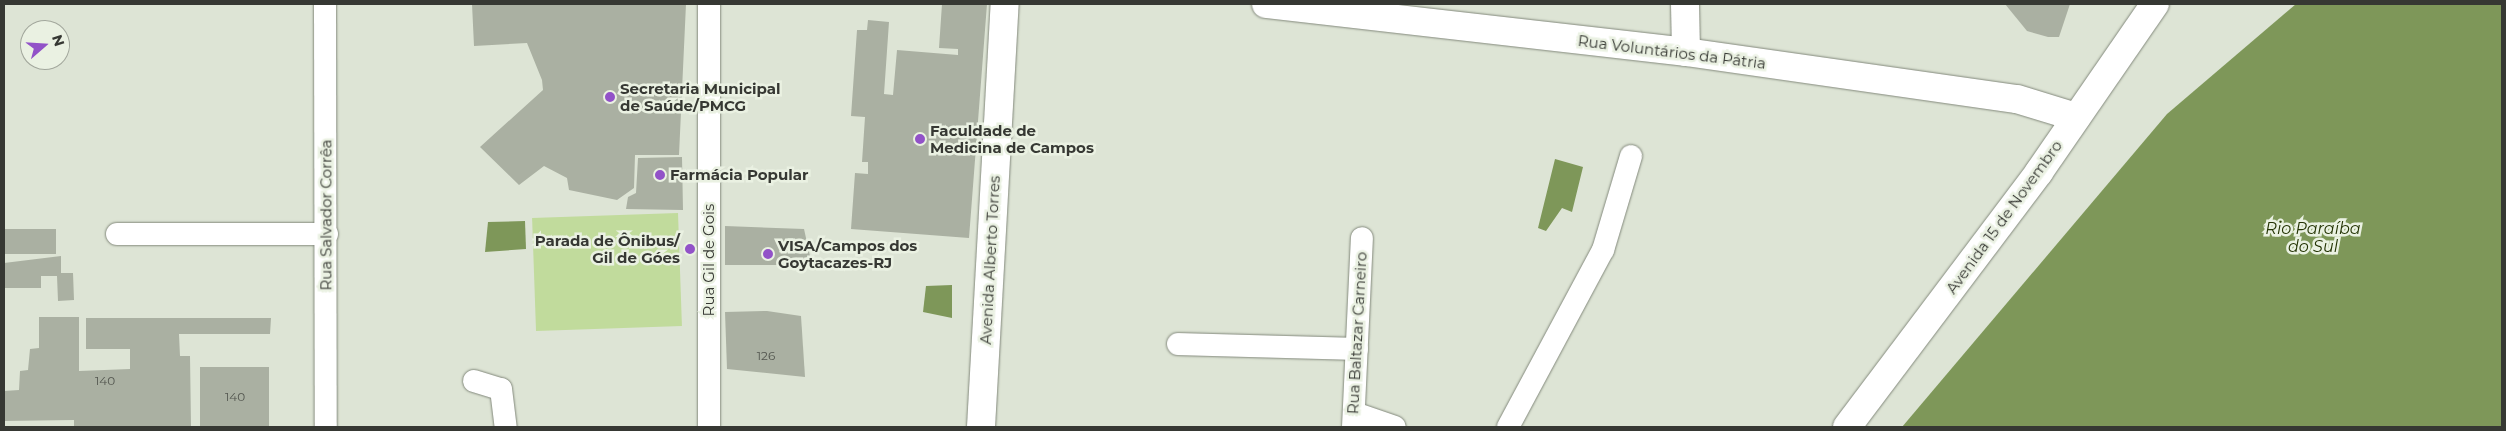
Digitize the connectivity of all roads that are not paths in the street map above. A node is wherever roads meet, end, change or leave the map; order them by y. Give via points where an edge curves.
1 (325, 4) edge
2 (709, 4) edge
3 (1004, 4) edge
4 (1266, 4) edge
5 (1685, 4) edge
6 (2155, 4) edge
7 (1351, 9) edge
8 (1686, 52) junction
9 (2076, 117) junction
10 (1631, 156) dead end
11 (117, 234) dead end
12 (327, 234) junction
13 (1362, 238) dead end
14 (1178, 344) dead end
15 (1357, 349) junction
16 (474, 381) dead end
17 (1354, 420) edge
18 (326, 427) edge
19 (506, 427) edge
20 (709, 427) edge
21 (981, 427) edge
22 (1395, 427) edge
23 (1508, 427) edge
24 (1847, 427) edge

1 - 12 street, Rua Salvador Corrêa
2 - 20 street, Rua Gil de Gois
3 - 21 main road, Avenida Alberto Torres
4 - 7 main road, Rua Voluntários da Pátria
5 - 8 main road
6 - 9 main road, Avenida 15 de Novembro
7 - 8 main road, Rua Voluntários da Pátria
8 - 9 main road, Rua Voluntários da Pátria via 2017,99
9 - 24 main road, Avenida 15 de Novembro via 2039,172
10 - 23 street via 1603,250
11 - 12 street
12 - 18 street, Rua Salvador Corrêa
13 - 15 street, Rua Baltazar Carneiro
14 - 15 street
15 - 17 street, Rua Baltazar Carneiro
16 - 19 street via 501,389
17 - 22 street

